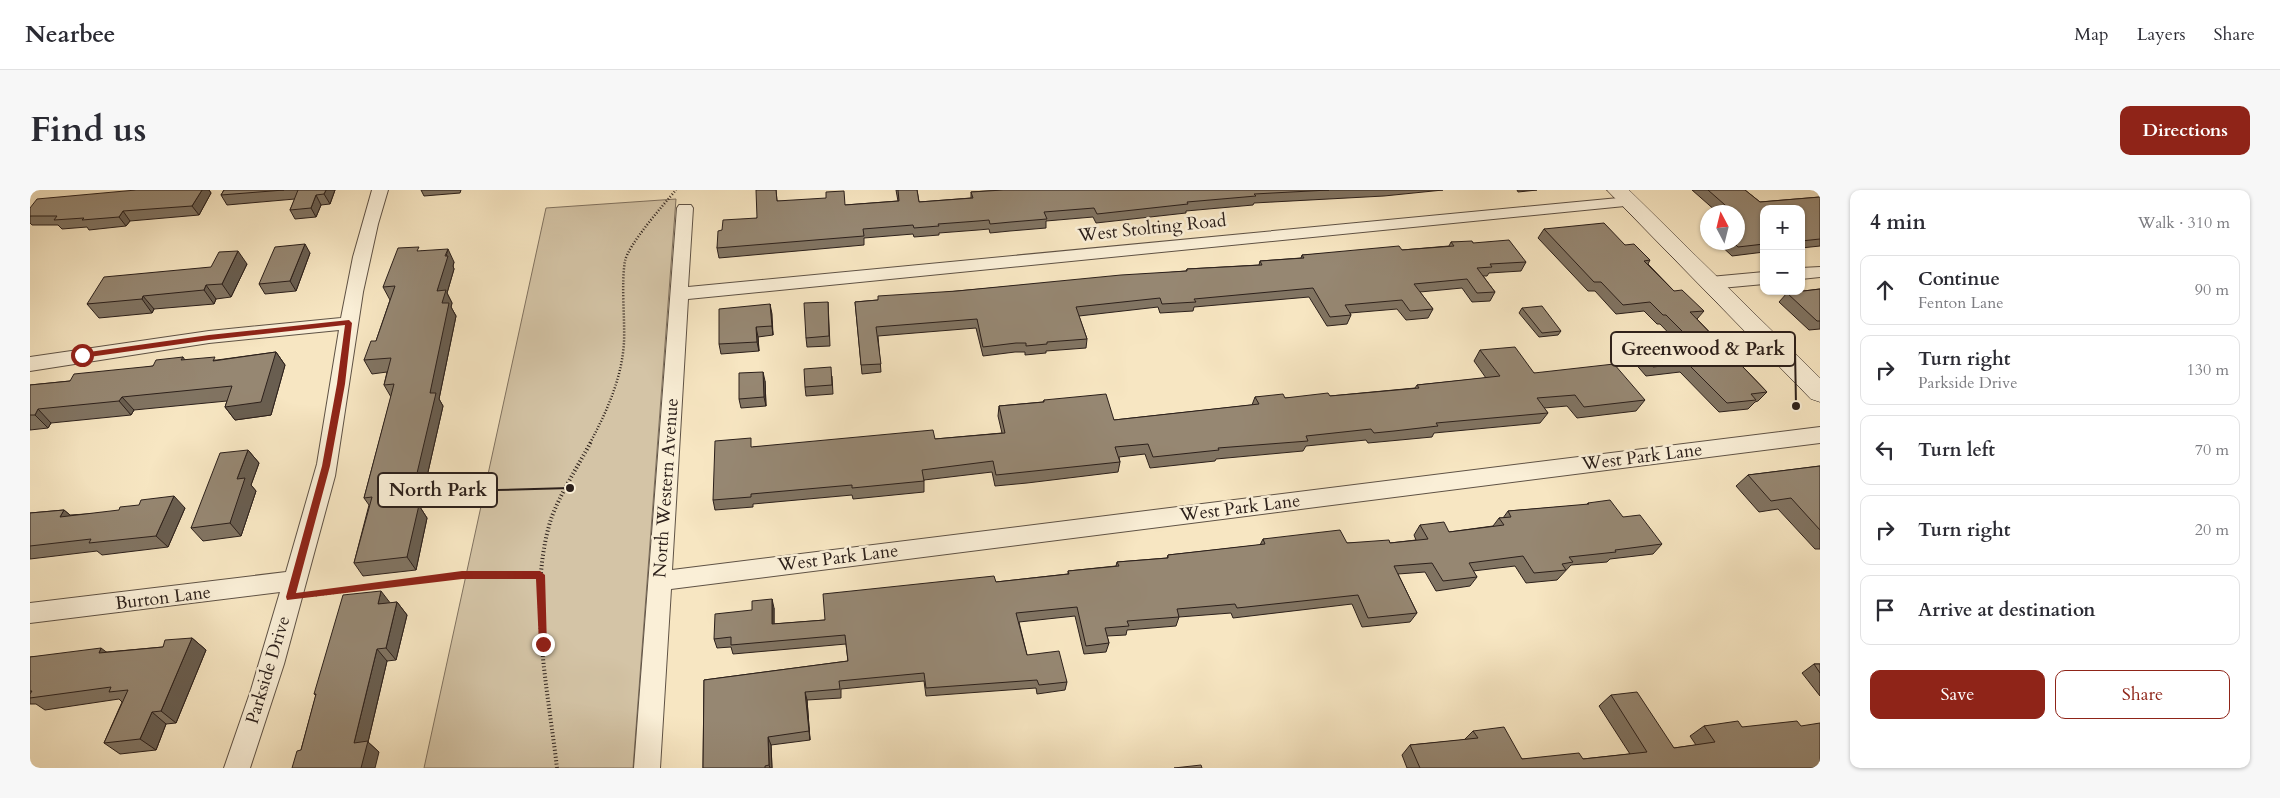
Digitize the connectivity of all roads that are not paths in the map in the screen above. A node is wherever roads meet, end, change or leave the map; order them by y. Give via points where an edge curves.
1 (380, 190) edge
2 (1623, 196) edge
3 (680, 199) edge
4 (1820, 272) edge
5 (1805, 274) edge
6 (1760, 278) edge
7 (1710, 283) junction
8 (678, 294) junction
9 (349, 323) junction
10 (30, 364) edge
11 (1820, 393) edge
12 (1820, 435) edge
13 (660, 581) junction
14 (293, 589) junction
15 (30, 614) edge
16 (237, 768) edge
17 (647, 768) edge

1 - 9 street, Parkside Drive via 363,248
2 - 7 main road
2 - 8 street, West Stolting Road
3 - 8 street, North Western Avenue
4 - 5 street
6 - 7 street
7 - 11 main road
8 - 13 street, North Western Avenue
9 - 10 street via 182,341
9 - 14 street, Parkside Drive via 326,466
12 - 13 street, West Park Lane
13 - 17 street, North Western Avenue
14 - 15 street, Burton Lane
14 - 16 street, Parkside Drive via 270,671

